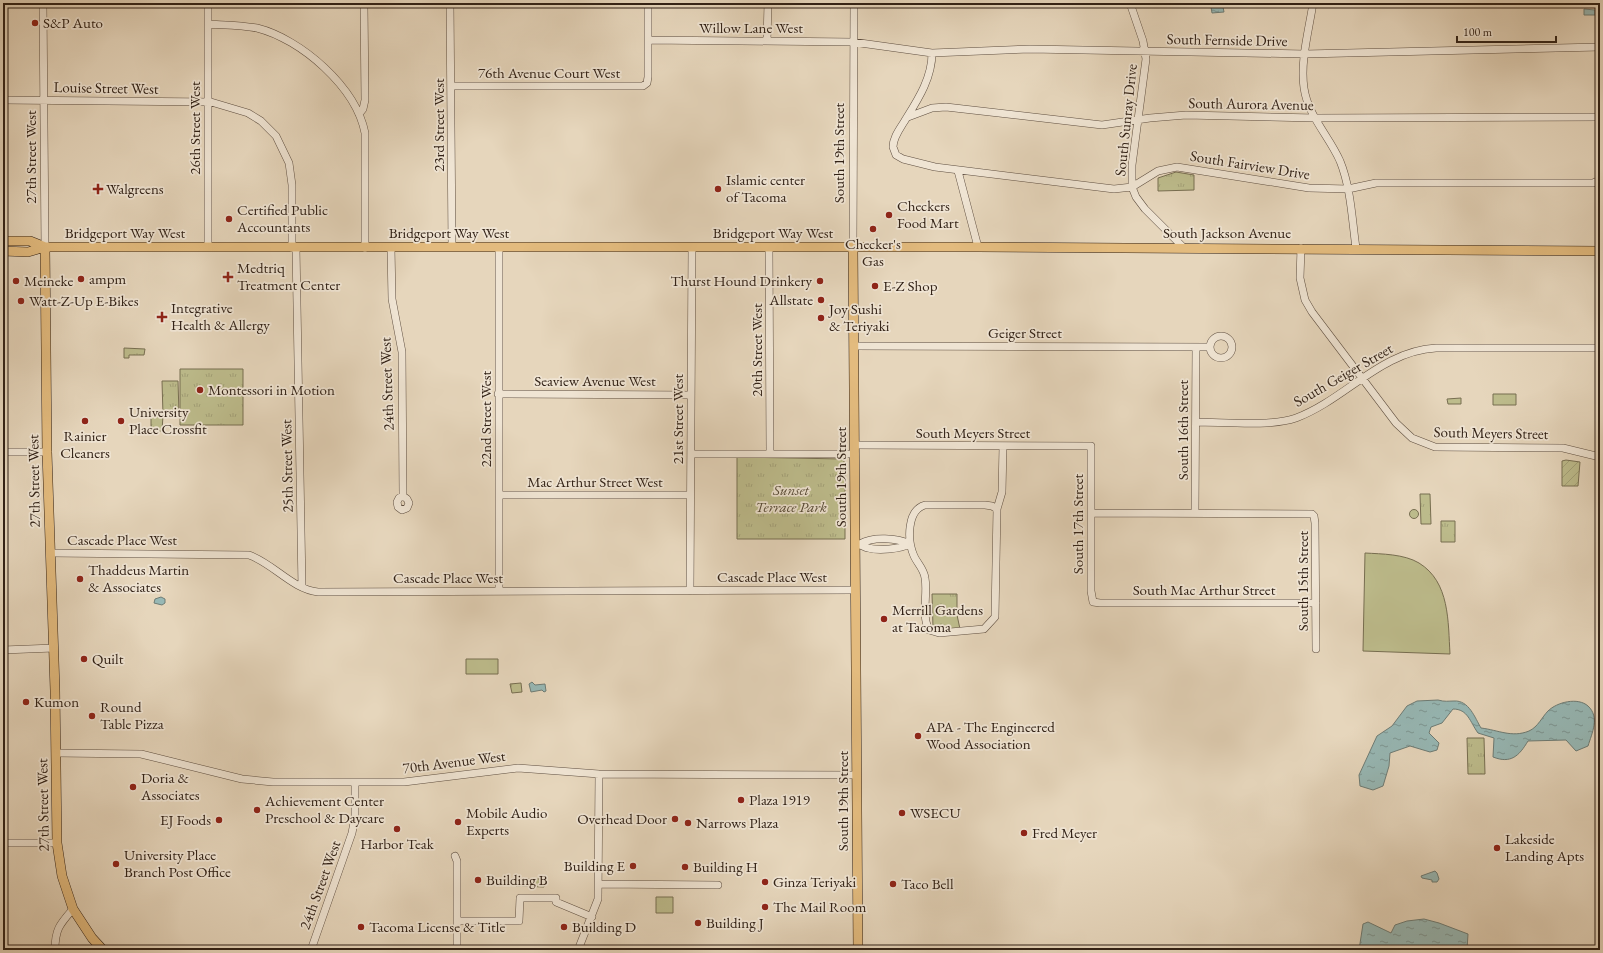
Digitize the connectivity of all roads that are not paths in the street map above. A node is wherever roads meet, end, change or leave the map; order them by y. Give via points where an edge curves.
1 (43, 3) edge
2 (450, 3) edge
3 (648, 3) edge
4 (768, 3) edge
5 (854, 3) edge
6 (1130, 3) edge
7 (1313, 3) edge
8 (364, 5) dead end
9 (208, 8) dead end
10 (208, 24) junction
11 (648, 40) junction
12 (767, 41) junction
13 (854, 42) junction
14 (1600, 47) edge
15 (1145, 52) junction
16 (932, 53) junction
17 (1305, 54) junction
18 (452, 86) junction
19 (3, 100) edge
20 (44, 101) junction
21 (208, 102) junction
22 (358, 114) junction
23 (1600, 117) edge
24 (1315, 118) junction
25 (906, 119) junction
26 (1138, 120) junction
27 (958, 171) junction
28 (1600, 180) edge
29 (1132, 187) junction
30 (1348, 189) junction
31 (3, 241) edge
32 (978, 246) junction
33 (45, 247) junction
34 (208, 247) junction
35 (452, 247) junction
36 (499, 247) junction
37 (692, 247) junction
38 (769, 247) junction
39 (853, 247) junction
40 (1183, 247) junction
41 (294, 248) junction
42 (366, 248) junction
43 (391, 248) junction
44 (1301, 248) junction
45 (1356, 248) junction
46 (1600, 251) edge
47 (3, 252) edge
48 (854, 346) junction
49 (1196, 347) junction
50 (1210, 347) dead end
51 (1600, 348) edge
52 (1362, 378) junction
53 (498, 394) junction
54 (691, 395) junction
55 (1196, 422) junction
56 (1003, 446) junction
57 (1091, 446) joint
58 (855, 450) junction
59 (3, 452) edge
60 (48, 452) junction
61 (770, 452) junction
62 (690, 454) junction
63 (1600, 457) edge
64 (499, 495) junction
65 (690, 495) junction
66 (403, 496) dead end
67 (997, 509) junction
68 (1091, 513) junction
69 (1195, 513) junction
70 (858, 544) junction
71 (910, 544) junction
72 (50, 553) junction
73 (302, 587) junction
74 (499, 590) junction
75 (856, 590) junction
76 (690, 591) junction
77 (1093, 602) joint
78 (1316, 603) junction
79 (54, 648) junction
80 (1316, 649) dead end
81 (3, 650) edge
82 (56, 754) junction
83 (599, 774) junction
84 (857, 775) junction
85 (356, 782) junction
86 (3, 843) edge
87 (57, 844) junction
88 (456, 856) dead end
89 (599, 884) junction
90 (718, 885) dead end
91 (73, 909) junction
92 (592, 917) junction
93 (457, 921) junction
94 (55, 950) edge
95 (103, 950) edge
96 (311, 950) edge
97 (457, 950) edge
98 (578, 950) edge
99 (858, 950) edge

1 - 20 street, 27th Street West
2 - 18 street, 23rd Street West
3 - 11 street
4 - 12 street
5 - 13 street, South 19th Street
6 - 15 street, South Sunray Drive
7 - 17 street
8 - 22 street via 365,100 363,109
9 - 10 street, 26th Street West
10 - 21 street, 26th Street West
10 - 22 street via 257,28 297,47 332,76
11 - 12 street, Willow Lane West
11 - 18 street, 76th Avenue Court West via 648,77 645,85
12 - 13 street, Willow Lane West
13 - 16 street, South Fernside Drive
13 - 39 street, South 19th Street
14 - 17 street, South Fernside Drive
15 - 16 street, South Fernside Drive via 1030,49
15 - 17 street, South Fernside Drive
15 - 26 street, South Sunray Drive
16 - 25 street via 924,87
17 - 24 street via 1304,86
18 - 35 street, 23rd Street West
19 - 20 street, Louise Street West
20 - 21 street, Louise Street West
20 - 33 street, 27th Street West
21 - 34 street, 26th Street West
21 - 41 street, Louise Street West via 229,106 254,116 268,127 280,144 289,164 292,179
22 - 42 street via 364,126 366,145
23 - 24 street, South Aurora Avenue
24 - 26 street, South Aurora Avenue via 1186,115
24 - 30 street via 1338,157
25 - 26 street, South Aurora Avenue via 924,111 946,107 1098,125
25 - 27 street, South Fairview Drive via 893,145 895,153 903,159
26 - 29 street, South Sunray Drive via 1131,174
27 - 29 street, South Fairview Drive via 1095,188
27 - 32 street
28 - 30 street, South Fairview Drive via 1593,183 1376,183
29 - 30 street, South Fairview Drive via 1158,171 1177,167 1289,186
29 - 40 street, South Sunray Drive via 1144,209
30 - 45 street
31 - 33 main road, Bridgeport Way West via 30,241
32 - 39 main road, South Jackson Avenue
32 - 40 main road, South Jackson Avenue
33 - 34 main road, Bridgeport Way West
33 - 47 main road, Bridgeport Way West via 28,252
33 - 60 main road, 27th Street West
34 - 41 main road, Bridgeport Way West
35 - 36 main road, Bridgeport Way West
35 - 43 main road, Bridgeport Way West
36 - 37 main road, Bridgeport Way West
36 - 53 street, 22nd Street West
37 - 38 main road, Bridgeport Way West
37 - 54 street, 21st Street West
38 - 39 main road, Bridgeport Way West
38 - 61 street, 20th Street West
39 - 48 main road, South 19th Street
40 - 44 main road, South Jackson Avenue
41 - 42 main road, Bridgeport Way West
41 - 73 street, 25th Street West
42 - 43 main road, Bridgeport Way West
43 - 66 street, 24th Street West via 392,299 402,352
44 - 45 main road, South Jackson Avenue
44 - 52 street via 1300,278 1305,300
45 - 46 main road, South Jackson Avenue
48 - 49 street, Geiger Street
48 - 58 main road, South 19th Street
49 - 50 street, Geiger Street
49 - 55 street, South 16th Street
51 - 52 street, South Geiger Street via 1428,348 1400,355
52 - 55 street, South Geiger Street via 1317,407 1294,418 1268,422
52 - 63 street, South Meyers Street via 1400,429 1427,445 1563,448
53 - 54 street, Seaview Avenue West
53 - 64 street, 22nd Street West
54 - 62 street, 21st Street West
55 - 69 street, South 16th Street
56 - 57 street, South Meyers Street
56 - 58 street, South Meyers Street
56 - 67 street via 1002,492
57 - 68 street, South 17th Street
58 - 61 street
58 - 70 main road, South 19th Street
59 - 60 street
60 - 72 main road, 27th Street West
61 - 62 street
62 - 65 street, 21st Street West
64 - 65 street, Mac Arthur Street West
64 - 74 street, 22nd Street West
65 - 76 street, 21st Street West
67 - 71 street via 985,504 925,504 912,515
67 - 71 street via 996,611 992,622 984,629 939,633 929,630 926,622 925,578
68 - 69 street
68 - 77 street, South 17th Street
69 - 78 street, South 15th Street via 1313,515
70 - 71 street via 867,548 902,548
70 - 75 main road, South 19th Street
72 - 73 street, Cascade Place West via 250,555
72 - 79 main road, 27th Street West
73 - 74 street, Cascade Place West via 310,591 327,592
74 - 76 street, Cascade Place West
75 - 76 street, Cascade Place West
75 - 84 main road, South 19th Street
77 - 78 street, South Mac Arthur Street
78 - 80 street, South 15th Street
79 - 81 street
79 - 82 main road, 27th Street West
82 - 85 street, 70th Avenue West via 141,754 253,780
82 - 87 main road, 27th Street West
83 - 84 street, 70th Avenue West
83 - 85 street, 70th Avenue West via 518,768 404,782
83 - 89 street
84 - 99 main road, South 19th Street
85 - 96 street, 24th Street West via 356,817 352,833
86 - 87 street
87 - 91 main road, 27th Street West via 62,876
88 - 93 street
89 - 90 street
89 - 92 street via 597,904
91 - 94 street via 58,926
91 - 95 main road, 27th Street West
92 - 93 street via 556,902 556,898 520,898 519,921
92 - 98 street
93 - 97 street

